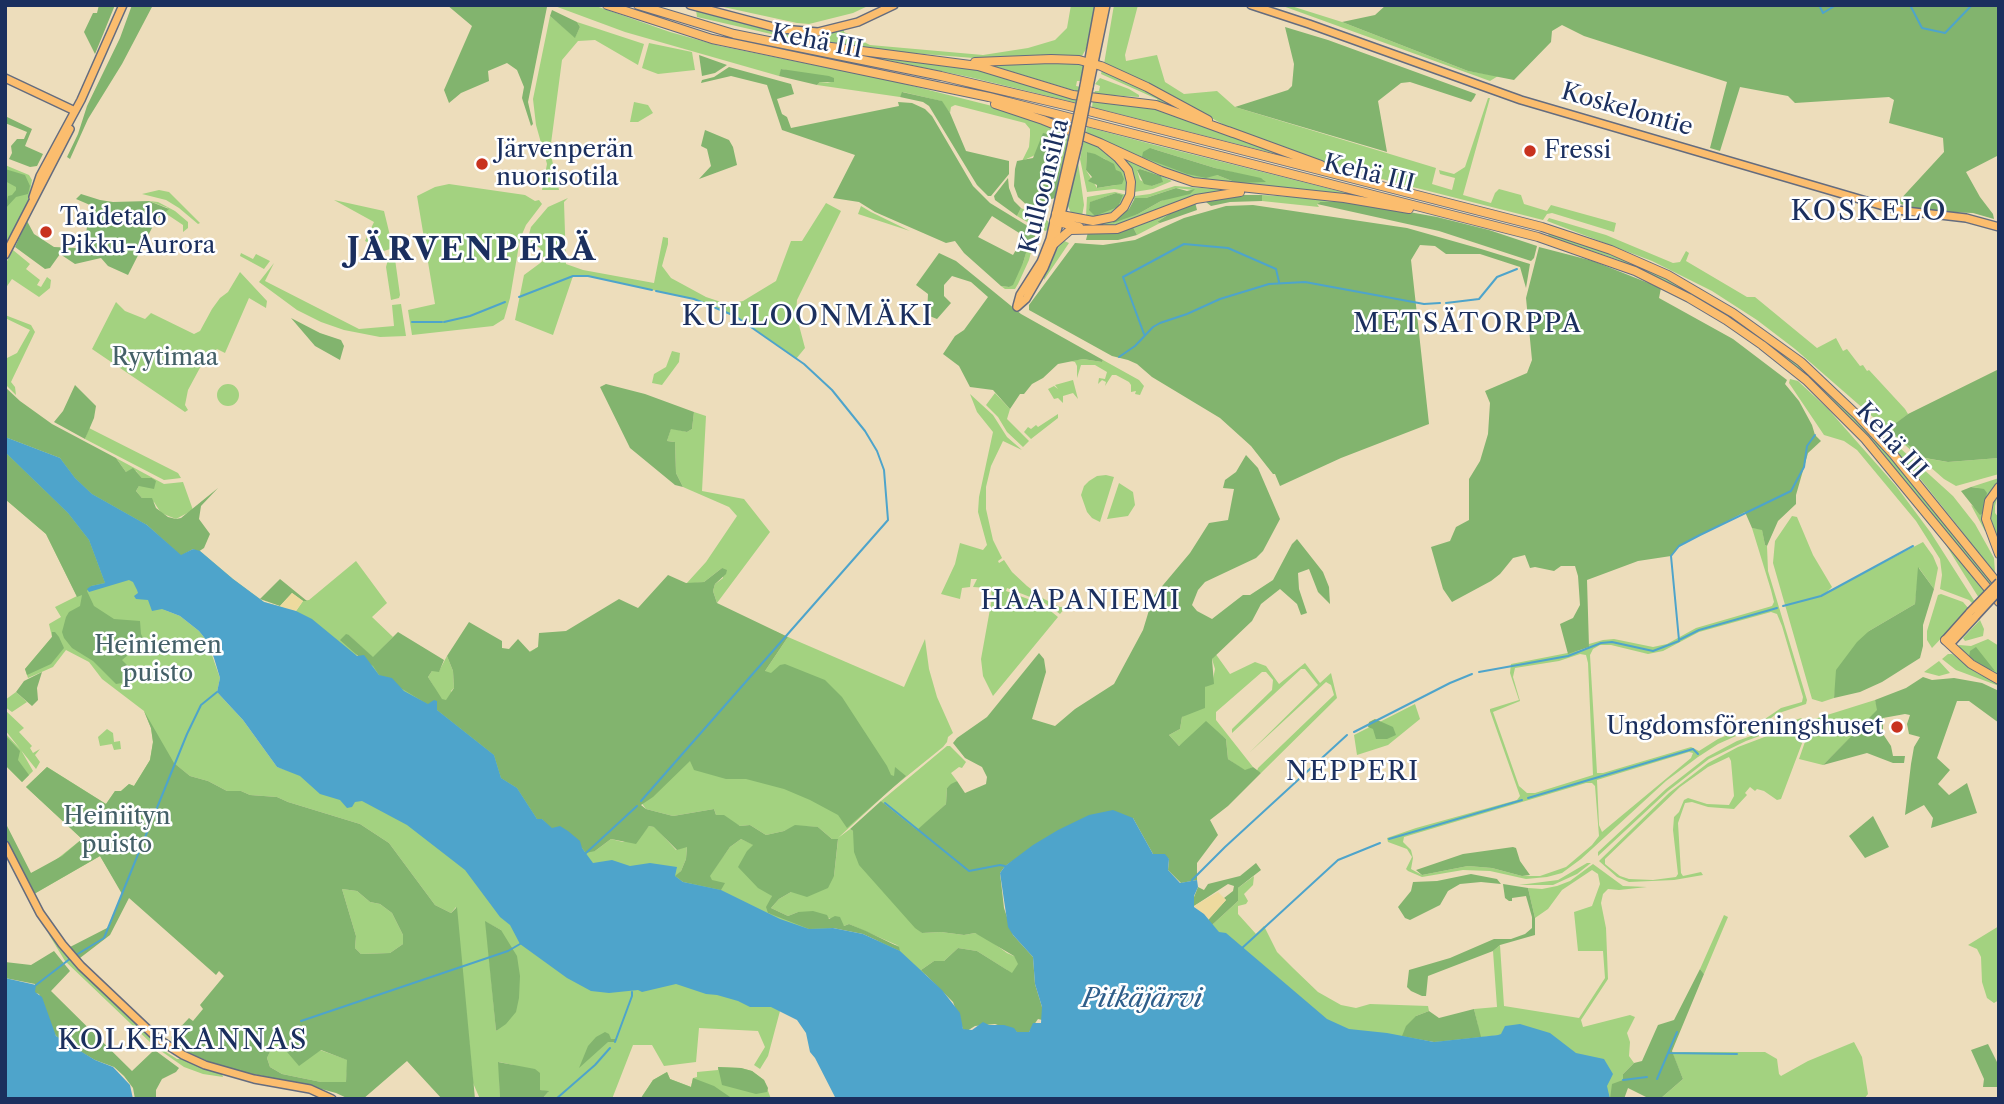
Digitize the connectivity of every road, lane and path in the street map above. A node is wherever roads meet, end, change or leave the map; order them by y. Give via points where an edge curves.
1 (123, 5) edge
2 (607, 5) edge
3 (638, 5) edge
4 (690, 5) edge
5 (894, 5) edge
6 (1099, 5) edge
7 (1106, 5) edge
8 (1251, 5) edge
9 (768, 41) junction
10 (940, 60) junction
11 (1091, 63) junction
12 (5, 78) edge
13 (963, 92) junction
14 (75, 111) junction
15 (1233, 133) junction
16 (1100, 143) junction
17 (1366, 182) junction
18 (1261, 190) junction
19 (1439, 212) junction
20 (1058, 218) junction
21 (1999, 227) edge
22 (1091, 230) junction
23 (1054, 244) junction
24 (5, 255) edge
25 (1999, 487) edge
26 (1999, 554) edge
27 (1999, 583) edge
28 (1999, 591) edge
29 (1999, 601) edge
30 (1972, 614) junction
31 (1947, 642) joint
32 (1999, 680) edge
33 (5, 845) edge
34 (332, 1099) edge

1 - 14 main road
2 - 13 highway, Kehä III via 712,40
3 - 9 highway, Kehä III
4 - 5 main road via 781,29 818,32 858,22
6 - 11 main road, Kulloonsilta
7 - 11 main road, Kulloonsilta
8 - 21 main road, Koskelontie via 1516,98 1879,205
9 - 10 highway
9 - 17 highway, Kehä III via 1023,94
10 - 11 highway
10 - 15 highway via 1005,73 1073,95 1157,105
11 - 15 highway
11 - 20 main road, Kulloonsilta, bridge
12 - 14 main road
13 - 16 highway
13 - 19 highway, Kehä III
14 - 24 main road
15 - 17 highway
16 - 18 highway via 1186,180
16 - 20 highway via 1123,163 1131,182 1128,201 1117,215 1105,220
17 - 27 highway, Kehä III via 1578,237 1658,271 1733,313 1801,362 1857,415
18 - 19 highway
18 - 22 highway via 1196,199 1125,227
19 - 29 highway, Kehä III via 1607,260 1689,298 1762,345 1865,439
20 - 22 highway
20 - 23 main road, Kulloonsilta
20 - 23 main road, Kulloonsilta via 1017,307 1026,299
22 - 23 highway via 1070,230
25 - 26 highway via 1989,501 1986,519
27 - 30 main road, bridge
28 - 30 main road, bridge
30 - 31 main road
31 - 32 highway
33 - 34 main road via 40,913 69,953 167,1046 226,1072 310,1089

